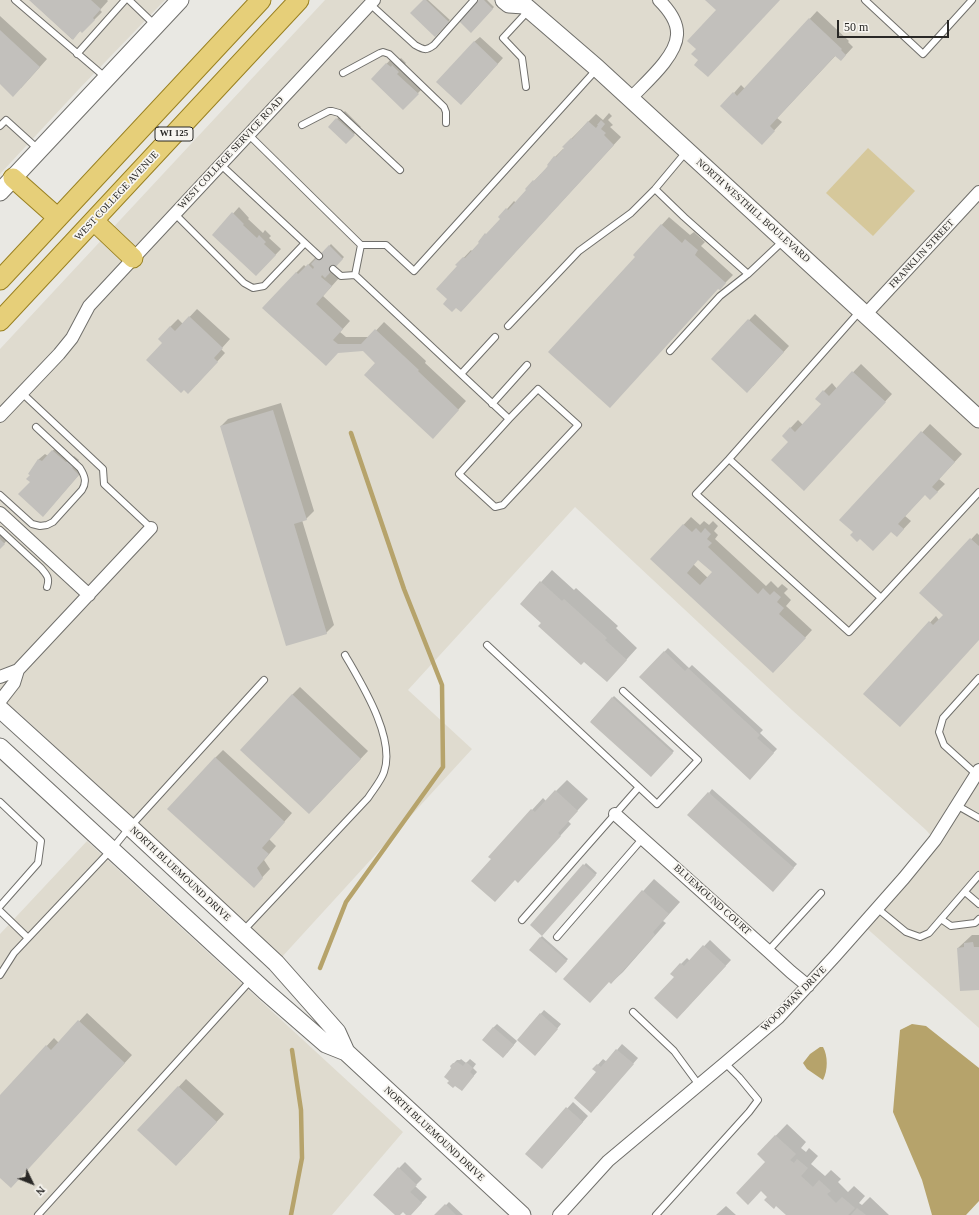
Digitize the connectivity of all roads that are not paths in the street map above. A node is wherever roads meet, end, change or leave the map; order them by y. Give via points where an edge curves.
1 (15, 0) edge
2 (124, 0) edge
3 (129, 0) edge
4 (180, 0) edge
5 (261, 0) edge
6 (299, 0) edge
7 (474, 0) edge
8 (504, 0) edge
9 (659, 0) edge
10 (865, 0) edge
11 (972, 0) edge
12 (372, 2) edge
13 (526, 5) edge
14 (156, 26) junction
15 (77, 54) junction
16 (597, 68) junction
17 (343, 73) dead end
18 (106, 79) junction
19 (526, 87) dead end
20 (630, 99) junction
21 (446, 123) dead end
22 (302, 125) dead end
23 (0, 126) edge
24 (248, 134) junction
25 (39, 150) junction
26 (687, 151) junction
27 (220, 164) junction
28 (400, 170) dead end
29 (13, 178) junction
30 (655, 189) junction
31 (0, 192) edge
32 (979, 192) edge
33 (174, 214) junction
34 (58, 218) junction
35 (94, 221) junction
36 (785, 240) junction
37 (305, 243) junction
38 (361, 245) junction
39 (319, 256) dead end
40 (133, 258) junction
41 (333, 269) dead end
42 (748, 274) junction
43 (354, 275) junction
44 (0, 280) edge
45 (863, 313) junction
46 (0, 321) edge
47 (508, 326) dead end
48 (495, 337) dead end
49 (670, 351) dead end
50 (527, 365) dead end
51 (461, 374) junction
52 (22, 392) junction
53 (492, 404) junction
54 (0, 416) edge
55 (508, 419) junction
56 (979, 419) edge
57 (36, 427) dead end
58 (729, 459) junction
59 (979, 492) edge
60 (0, 495) edge
61 (0, 513) edge
62 (151, 528) joint
63 (0, 530) edge
64 (47, 587) dead end
65 (89, 595) junction
66 (881, 598) junction
67 (487, 645) dead end
68 (345, 654) dead end
69 (18, 670) junction
70 (0, 677) edge
71 (979, 678) edge
72 (264, 680) dead end
73 (623, 691) dead end
74 (0, 701) edge
75 (0, 709) edge
76 (0, 747) edge
77 (978, 772) edge
78 (639, 787) junction
79 (0, 802) edge
80 (958, 806) junction
81 (615, 814) junction
82 (979, 818) edge
83 (130, 827) junction
84 (643, 838) junction
85 (112, 849) junction
86 (979, 875) edge
87 (965, 892) junction
88 (821, 893) dead end
89 (979, 904) edge
90 (0, 906) edge
91 (878, 909) junction
92 (0, 911) edge
93 (941, 919) junction
94 (979, 919) edge
95 (522, 920) dead end
96 (242, 932) junction
97 (28, 938) junction
98 (557, 938) dead end
99 (768, 951) junction
100 (0, 976) edge
101 (252, 979) junction
102 (808, 986) junction
103 (633, 1012) dead end
104 (346, 1052) junction
105 (725, 1063) junction
106 (700, 1085) junction
107 (38, 1215) edge
108 (522, 1215) edge
109 (559, 1215) edge
110 (656, 1215) edge

1 - 15 lane
2 - 15 lane
3 - 14 lane
4 - 14 main road
5 - 34 main road, WI 125
6 - 35 main road, WEST COLLEGE AVENUE / WI 125
7 - 12 lane via 434,45 423,50
8 - 13 main road, NORTH WESTHILL BOULEVARD via 509,4
9 - 20 street via 676,26 674,48 668,59
10 - 11 lane via 923,54
12 - 24 street, WEST COLLEGE SERVICE ROAD
13 - 16 main road, NORTH WESTHILL BOULEVARD
13 - 19 lane via 503,38 522,58
14 - 18 main road
15 - 18 lane
16 - 20 main road, NORTH WESTHILL BOULEVARD
16 - 38 lane via 414,271 386,245
17 - 21 lane via 380,53 389,54 444,107
18 - 25 main road
20 - 26 main road, NORTH WESTHILL BOULEVARD
22 - 28 lane via 329,111 339,113
23 - 25 lane via 6,120
24 - 27 street, WEST COLLEGE SERVICE ROAD
24 - 38 lane
25 - 29 main road
26 - 30 lane
26 - 36 main road, NORTH WESTHILL BOULEVARD
27 - 33 street, WEST COLLEGE SERVICE ROAD
27 - 37 lane
29 - 31 main road
29 - 34 main road
30 - 42 lane
30 - 47 lane via 631,213 579,251
32 - 45 street, FRANKLIN STREET
33 - 37 lane via 244,283 253,288 264,286
33 - 40 street, WEST COLLEGE SERVICE ROAD
34 - 44 main road, WI 125
35 - 40 main road
35 - 46 main road, WEST COLLEGE AVENUE / WI 125
36 - 42 lane
36 - 45 main road, NORTH WESTHILL BOULEVARD
37 - 39 lane
38 - 43 lane
40 - 52 street, WEST COLLEGE SERVICE ROAD via 88,306 72,338
41 - 43 lane via 341,276
42 - 49 lane via 720,296
43 - 51 lane
45 - 56 main road, NORTH WESTHILL BOULEVARD
45 - 58 lane
48 - 51 lane
50 - 53 lane
51 - 53 lane
52 - 54 street, WEST COLLEGE SERVICE ROAD
52 - 62 lane via 104,469 104,484
53 - 55 lane
55 - 55 lane via 538,389 578,424 503,505 495,507 459,474
57 - 60 lane via 80,468 84,474 85,485 53,522 40,526 32,524
58 - 66 lane
58 - 66 lane via 696,494 849,632
59 - 66 lane
61 - 65 street
62 - 65 street
63 - 64 lane via 47,574
65 - 69 street
67 - 78 lane
68 - 96 lane via 370,698 386,742 384,772 368,798
69 - 70 street
69 - 74 street via 14,683
71 - 77 lane via 943,718 939,732 944,745
72 - 83 lane
73 - 78 lane via 698,760 657,804
75 - 83 main road, NORTH BLUEMOUND DRIVE
76 - 85 main road, NORTH BLUEMOUND DRIVE
77 - 80 street, WOODMAN DRIVE
78 - 81 lane
79 - 90 lane via 41,841 38,863
80 - 82 lane
80 - 91 street, WOODMAN DRIVE via 935,840
81 - 84 street, BLUEMOUND COURT
81 - 95 lane
83 - 85 lane
83 - 96 main road, NORTH BLUEMOUND DRIVE
84 - 98 lane
84 - 99 street, BLUEMOUND COURT
85 - 97 lane
85 - 101 main road, NORTH BLUEMOUND DRIVE
86 - 87 lane
87 - 89 lane
87 - 93 lane
88 - 99 lane
91 - 93 lane via 906,932 920,937 929,933
91 - 102 street, WOODMAN DRIVE
92 - 97 lane
93 - 94 lane via 951,926 975,923
96 - 104 main road, NORTH BLUEMOUND DRIVE via 276,963 337,1032
97 - 100 lane via 14,953
99 - 102 street, BLUEMOUND COURT
101 - 104 main road, NORTH BLUEMOUND DRIVE via 326,1044
101 - 107 lane
102 - 105 street, WOODMAN DRIVE via 778,1018
103 - 106 lane via 674,1051
104 - 108 main road, NORTH BLUEMOUND DRIVE
105 - 106 street, WOODMAN DRIVE
105 - 110 lane via 758,1100
106 - 109 street, WOODMAN DRIVE via 608,1161

